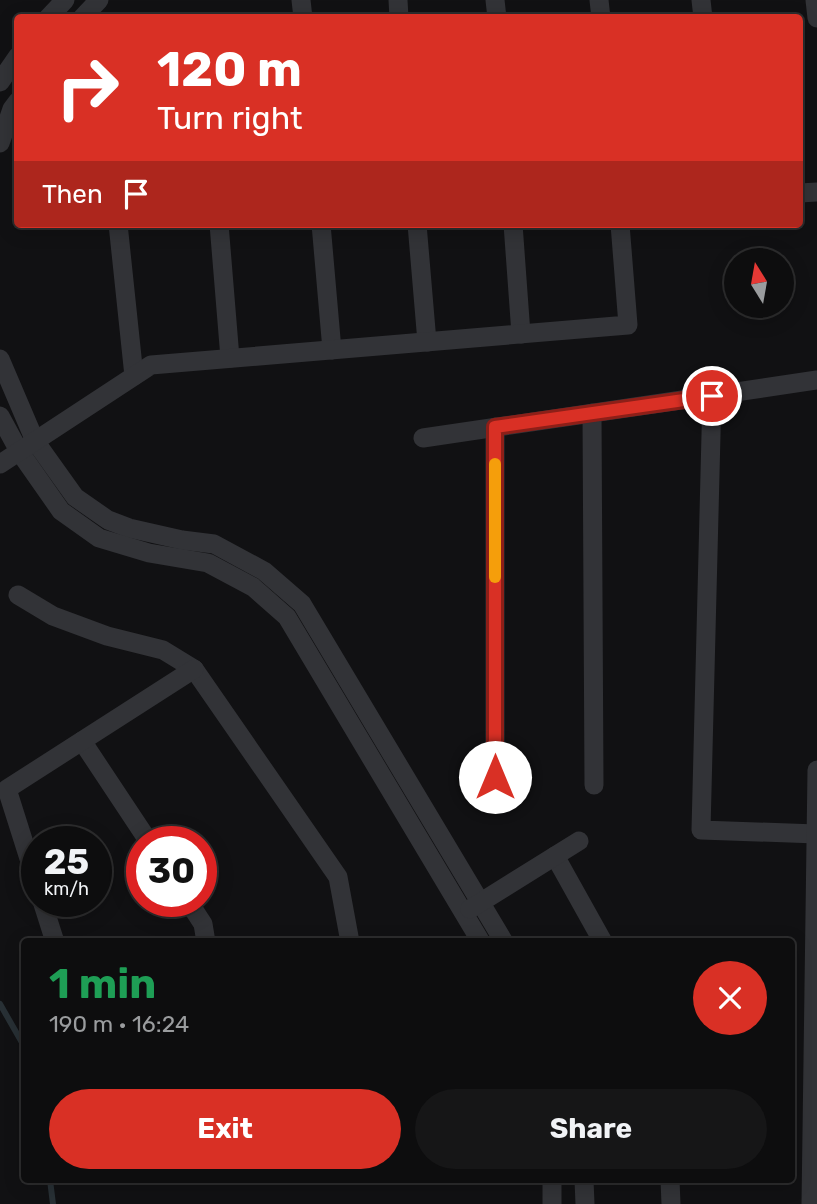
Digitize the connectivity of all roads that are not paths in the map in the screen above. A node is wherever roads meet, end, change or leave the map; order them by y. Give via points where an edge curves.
1 (65, 0) edge
2 (816, 0) edge
3 (52, 14) edge
4 (817, 18) edge
5 (14, 62) edge
6 (0, 82) edge
7 (14, 106) edge
8 (0, 143) edge
9 (118, 228) edge
10 (219, 228) edge
11 (321, 228) edge
12 (417, 228) edge
13 (513, 228) edge
14 (620, 228) edge
15 (521, 334) junction
16 (427, 342) junction
17 (332, 350) junction
18 (230, 358) junction
19 (0, 359) edge
20 (134, 376) junction
21 (817, 380) edge
22 (712, 396) junction
23 (592, 413) junction
24 (0, 416) edge
25 (495, 427) junction
26 (423, 438) dead end
27 (27, 446) junction
28 (0, 464) edge
29 (18, 595) dead end
30 (194, 669) junction
31 (82, 741) junction
32 (817, 771) edge
33 (495, 777) dead end
34 (594, 785) dead end
35 (138, 826) edge
36 (21, 833) edge
37 (816, 834) edge
38 (579, 841) dead end
39 (555, 856) junction
40 (472, 907) junction
41 (47, 917) edge
42 (198, 917) edge
43 (54, 938) edge
44 (205, 938) edge
45 (349, 938) edge
46 (480, 938) edge
47 (500, 938) edge
48 (601, 938) edge
49 (552, 1183) edge
50 (584, 1183) edge
51 (670, 1183) edge
52 (552, 1204) edge
53 (585, 1204) edge
54 (671, 1204) edge
55 (811, 1204) edge

1 - 3 street
2 - 4 street
5 - 6 street
7 - 8 street
9 - 20 street
10 - 18 street
11 - 17 street
12 - 16 street
13 - 15 street
14 - 15 street via 628,325
15 - 16 street
16 - 17 street
17 - 18 street
18 - 20 street via 151,365
19 - 27 street
20 - 27 street
21 - 22 street
22 - 23 street
22 - 37 street via 701,830
23 - 25 street
23 - 34 street
24 - 27 street
25 - 26 street
25 - 33 street
27 - 28 street
27 - 40 street via 75,497 108,520 153,534 214,544 264,572 302,604
29 - 30 street via 53,616 163,650
30 - 31 street
30 - 45 street via 338,877
31 - 35 street
31 - 36 street via 7,789
32 - 37 street
37 - 55 street
38 - 39 street
39 - 40 street
39 - 48 street
40 - 46 street
40 - 47 street
41 - 43 street
42 - 44 street
49 - 52 street
50 - 53 street
51 - 54 street

